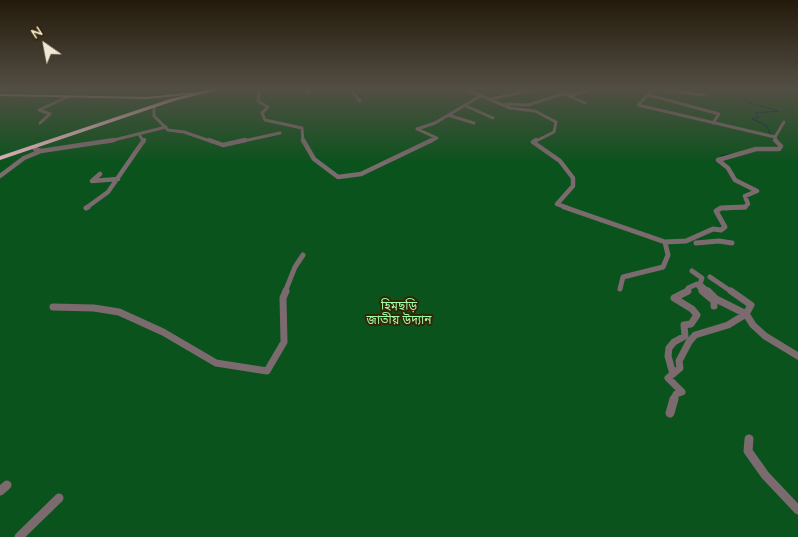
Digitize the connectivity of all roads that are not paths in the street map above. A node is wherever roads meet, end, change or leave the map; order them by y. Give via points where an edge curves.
1 (50, 114) edge
2 (129, 114) joint
3 (154, 114) edge
4 (263, 114) edge
5 (484, 114) edge
6 (539, 114) edge
7 (676, 114) edge
8 (719, 114) edge
9 (448, 115) joint
10 (493, 118) dead end
11 (784, 122) dead end
12 (40, 123) dead end
13 (474, 123) dead end
14 (713, 123) junction
15 (166, 127) junction
16 (280, 133) dead end
17 (140, 136) junction
18 (775, 137) junction
19 (38, 150) junction
20 (0, 158) edge
21 (100, 174) dead end
22 (0, 176) edge
23 (118, 179) junction
24 (86, 208) dead end
25 (665, 242) junction
26 (696, 243) dead end
27 (732, 243) dead end
28 (303, 255) dead end
29 (692, 271) dead end
30 (710, 277) dead end
31 (620, 289) dead end
32 (714, 306) dead end
33 (53, 307) dead end
34 (746, 314) junction
35 (798, 356) edge
36 (673, 374) junction
37 (670, 413) dead end
38 (749, 439) dead end
39 (60, 498) dead end
40 (798, 510) edge
41 (19, 537) edge

1 - 12 street
2 - 19 highway
2 - 20 highway
3 - 15 street
4 - 9 street via 265,120 302,128 303,143 314,159 338,177 361,174 437,138 417,129
5 - 10 street
6 - 25 street via 556,122 554,132 533,142 560,161 573,178 573,186 556,204
7 - 14 street
8 - 14 street
9 - 13 street
11 - 18 street
14 - 18 street
15 - 16 street via 223,145
15 - 17 street
17 - 19 street
17 - 23 street via 144,141
18 - 25 street via 781,146 779,149 756,149 718,160 735,180 757,191 745,196 748,204 745,207 716,211 725,227 686,241
19 - 20 highway
19 - 22 street
21 - 23 street via 92,182
23 - 24 street via 108,192
25 - 31 street via 668,255 663,267 623,277
26 - 27 street
28 - 33 street via 283,298 284,342 267,371 216,363 163,332 119,312
29 - 34 street via 702,278 700,284 716,298
30 - 34 street via 746,299 751,305
32 - 36 street via 714,301 697,284 674,298 692,308 697,315 691,324 684,325 685,336 669,348
34 - 35 street via 765,336
34 - 36 street via 718,330 695,335 683,350 680,368
36 - 37 street via 668,378 682,392 676,394
38 - 40 street via 748,450 765,475
39 - 41 street

